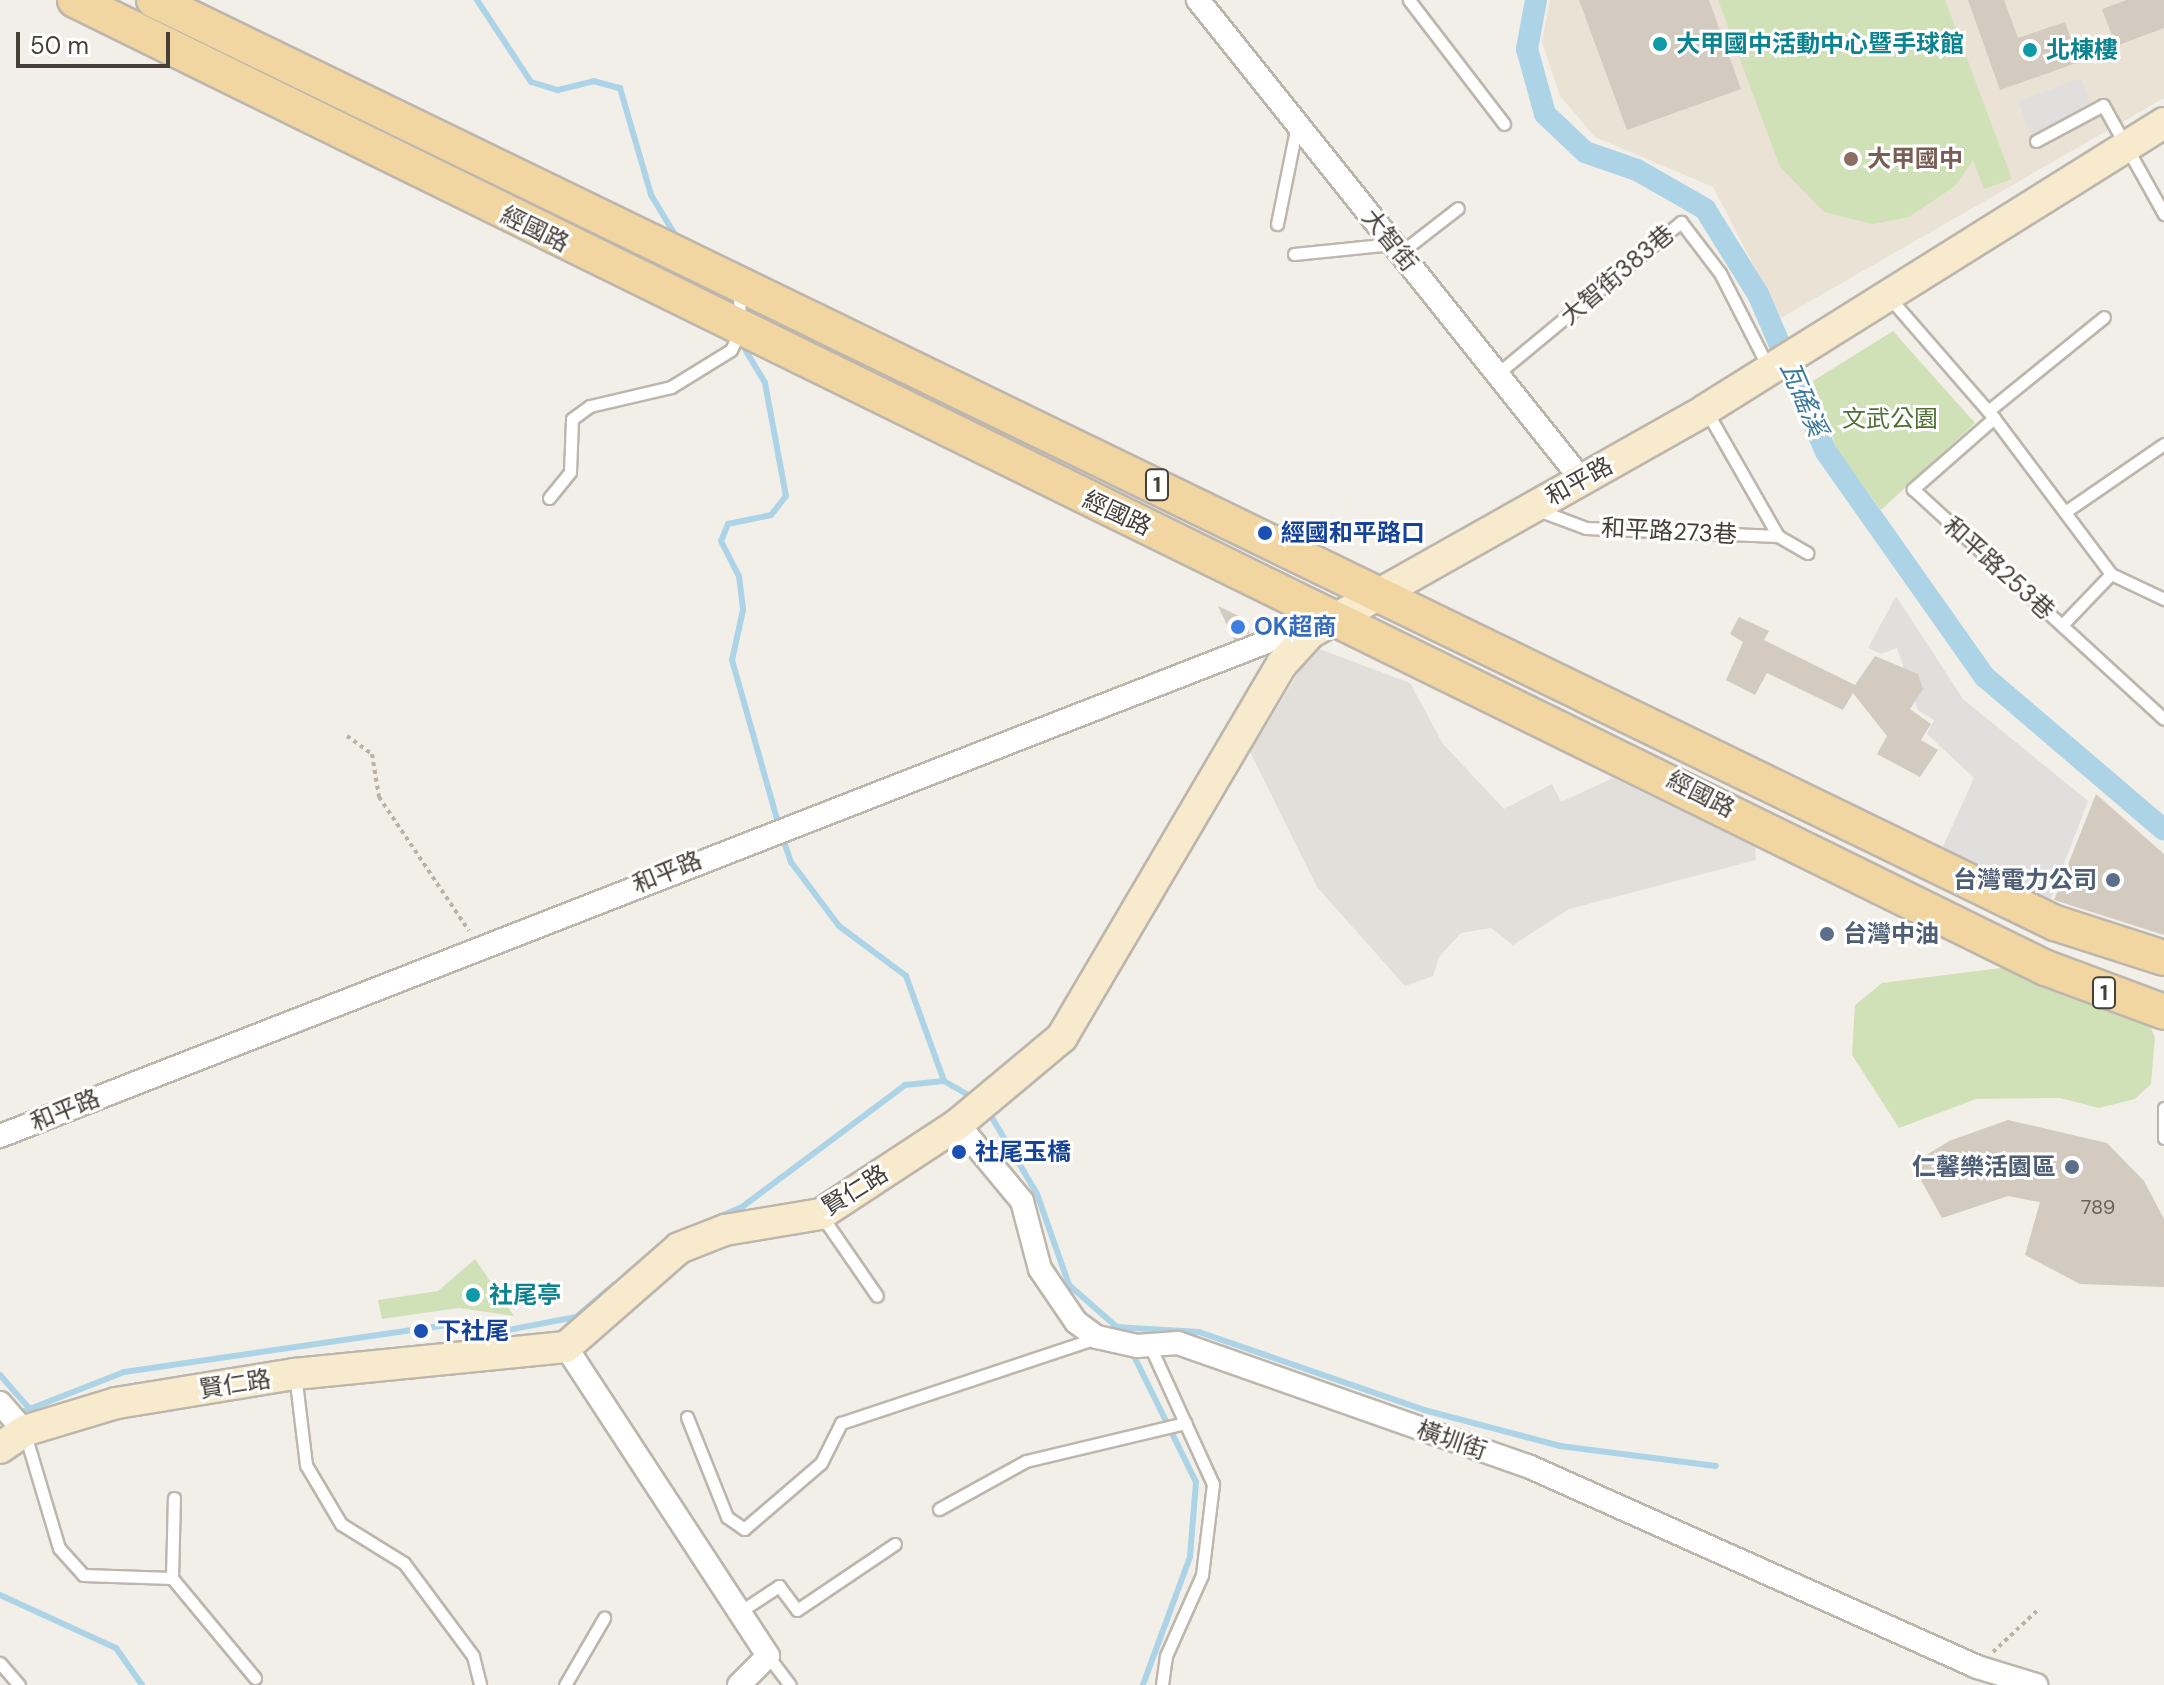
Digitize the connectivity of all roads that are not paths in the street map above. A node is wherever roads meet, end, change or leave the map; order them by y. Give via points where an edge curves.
1 (75, 0) edge
2 (154, 0) edge
3 (1198, 0) edge
4 (1409, 0) edge
5 (2164, 123) edge
6 (1504, 124) dead end
7 (1298, 125) junction
8 (2036, 141) dead end
9 (2125, 147) junction
10 (1458, 208) dead end
11 (2164, 214) edge
12 (1277, 224) dead end
13 (1396, 248) junction
14 (1294, 254) dead end
15 (739, 290) junction
16 (1887, 294) junction
17 (2104, 317) dead end
18 (740, 331) junction
19 (1768, 367) junction
20 (1497, 374) junction
21 (1705, 410) junction
22 (1991, 415) junction
23 (2164, 444) edge
24 (1582, 480) junction
25 (549, 498) dead end
26 (1529, 507) junction
27 (2065, 512) junction
28 (1778, 536) junction
29 (1808, 553) dead end
30 (2111, 574) junction
31 (1389, 593) junction
32 (2164, 599) edge
33 (1338, 615) junction
34 (2063, 624) junction
35 (2164, 719) edge
36 (2164, 958) edge
37 (2164, 1012) edge
38 (2164, 1108) edge
39 (958, 1124) junction
40 (0, 1136) edge
41 (2164, 1138) edge
42 (821, 1214) junction
43 (877, 1296) dead end
44 (1103, 1340) junction
45 (1144, 1346) junction
46 (566, 1347) junction
47 (295, 1374) junction
48 (687, 1417) dead end
49 (10, 1423) edge
50 (1186, 1423) junction
51 (174, 1498) dead end
52 (939, 1509) dead end
53 (895, 1544) dead end
54 (172, 1578) junction
55 (744, 1609) junction
56 (604, 1618) dead end
57 (768, 1656) junction
58 (0, 1663) edge
59 (255, 1678) dead end
60 (19, 1685) edge
61 (480, 1685) edge
62 (565, 1685) edge
63 (739, 1685) edge
64 (790, 1685) edge
65 (1162, 1685) edge
66 (2036, 1685) edge

1 - 18 main road, 經國路 / 1
2 - 15 main road, 經國路 / 1
3 - 7 street, 大智街
4 - 6 lane
5 - 9 street
7 - 12 lane
7 - 13 street, 大智街
8 - 9 lane via 2103,105
9 - 11 lane
9 - 16 street
10 - 13 lane
13 - 14 lane
13 - 20 street, 大智街
15 - 18 lane
15 - 31 main road, 經國路 / 1
16 - 19 street, 和平路
16 - 22 lane
17 - 22 lane, 和平路253巷
18 - 25 lane via 731,350 671,387 579,412 568,430 570,472
18 - 33 main road, 經國路 / 1
19 - 20 lane, 大智街383巷 via 1720,273 1681,222
19 - 21 street, 和平路
20 - 24 street, 大智街
21 - 24 street, 和平路
21 - 28 lane
22 - 27 lane
22 - 34 lane, 和平路253巷 via 1913,489 1986,562
23 - 27 lane
24 - 26 street, 和平路
26 - 28 lane, 和平路273巷 via 1586,528
26 - 31 street, 和平路
27 - 30 lane
28 - 29 lane, 和平路273巷
30 - 32 lane
30 - 34 lane
31 - 33 street, 賢仁路
31 - 36 main road, 經國路 / 1 via 2055,923
33 - 37 main road, 經國路 / 1 via 2046,968
33 - 39 street, 賢仁路 via 1282,664 1080,1014
33 - 40 street, 和平路 via 807,816
34 - 35 lane, 和平路253巷
38 - 41 lane
39 - 42 street, 賢仁路
39 - 44 street via 1022,1201 1040,1269 1076,1322
42 - 43 lane
42 - 46 street, 賢仁路 via 725,1230 679,1248
44 - 45 street, 橫圳街
44 - 48 lane via 841,1423 821,1463 744,1529 727,1517
45 - 50 lane
45 - 66 street, 橫圳街 via 1178,1343 1528,1466 1977,1667
46 - 47 street, 賢仁路
46 - 55 street
47 - 49 street, 賢仁路
47 - 61 lane via 306,1465 341,1524 404,1563 473,1656
49 - 54 lane via 59,1548 83,1575
50 - 52 lane via 1026,1461
50 - 65 lane via 1210,1463 1213,1501 1202,1575 1166,1656
51 - 54 lane
53 - 55 lane via 797,1610 779,1586
54 - 59 lane
55 - 57 street
56 - 62 lane
57 - 63 street
57 - 64 lane
58 - 60 lane

